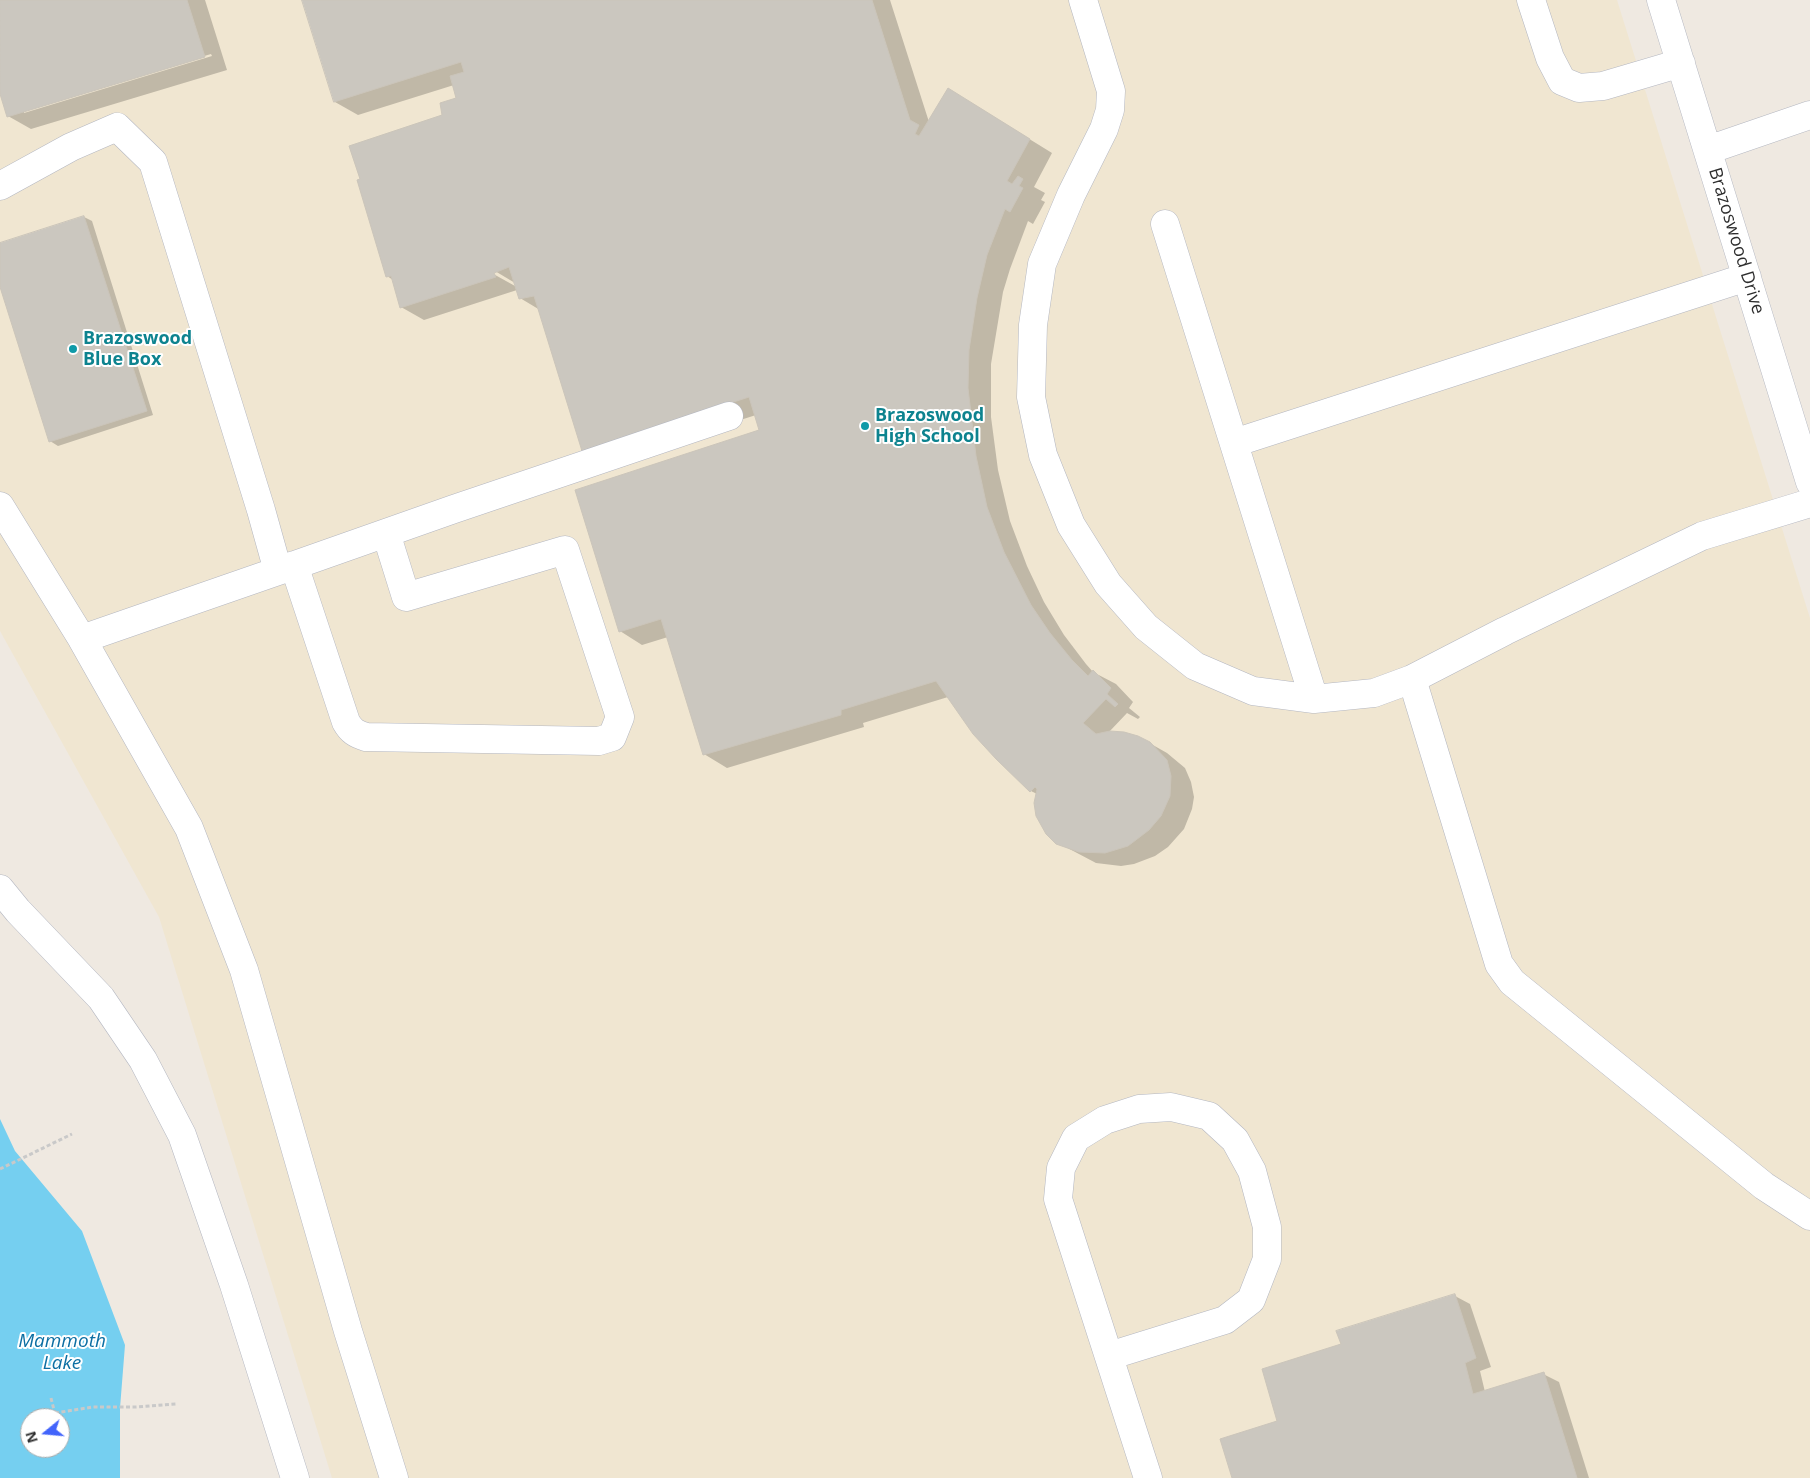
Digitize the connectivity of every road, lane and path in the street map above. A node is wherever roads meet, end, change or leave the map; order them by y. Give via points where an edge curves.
1 (1084, 0) edge
2 (1532, 0) edge
3 (1661, 0) edge
4 (1681, 63) junction
5 (1810, 115) edge
6 (1708, 150) junction
7 (0, 186) edge
8 (1165, 224) dead end
9 (1747, 277) junction
10 (729, 416) dead end
11 (1234, 442) junction
12 (1810, 482) edge
13 (1810, 503) edge
14 (0, 506) edge
15 (386, 533) junction
16 (286, 568) junction
17 (82, 639) junction
18 (1412, 679) junction
19 (1314, 699) junction
20 (0, 889) edge
21 (72, 1134) dead end
22 (0, 1169) edge
23 (1810, 1216) edge
24 (1109, 1356) junction
25 (51, 1398) dead end
26 (176, 1404) dead end
27 (54, 1408) edge
28 (70, 1411) edge
29 (295, 1478) edge
30 (394, 1478) edge
31 (1148, 1478) edge

1 - 19 street via 1111,91 1110,110 1042,264 1033,325 1031,397 1043,455 1071,525 1108,584 1146,627 1195,666 1253,690
2 - 4 street via 1550,58 1562,81 1579,88 1603,86
3 - 4 street, Brazoswood Drive
4 - 6 street, Brazoswood Drive
5 - 6 street
6 - 9 street, Brazoswood Drive
7 - 16 street via 71,147 117,127 153,162 261,510
8 - 11 street
9 - 11 street
9 - 12 street, Brazoswood Drive
10 - 15 street
11 - 19 street
13 - 18 street via 1702,536
14 - 17 street
15 - 16 street
15 - 16 street via 406,597 565,550 620,717 612,737 599,741 366,737 357,734 346,722
16 - 17 street
17 - 30 street via 189,828 244,970
18 - 19 street via 1374,694
18 - 23 street via 1499,964 1512,982 1764,1186
20 - 29 street via 101,998 143,1060 182,1136 234,1285
21 - 22 path
24 - 24 street via 1058,1199 1061,1168 1076,1138 1105,1120 1140,1109 1171,1107 1209,1116 1235,1140 1252,1171 1267,1227 1267,1259 1251,1300 1225,1320
24 - 31 street
25 - 27 path
26 - 28 path

